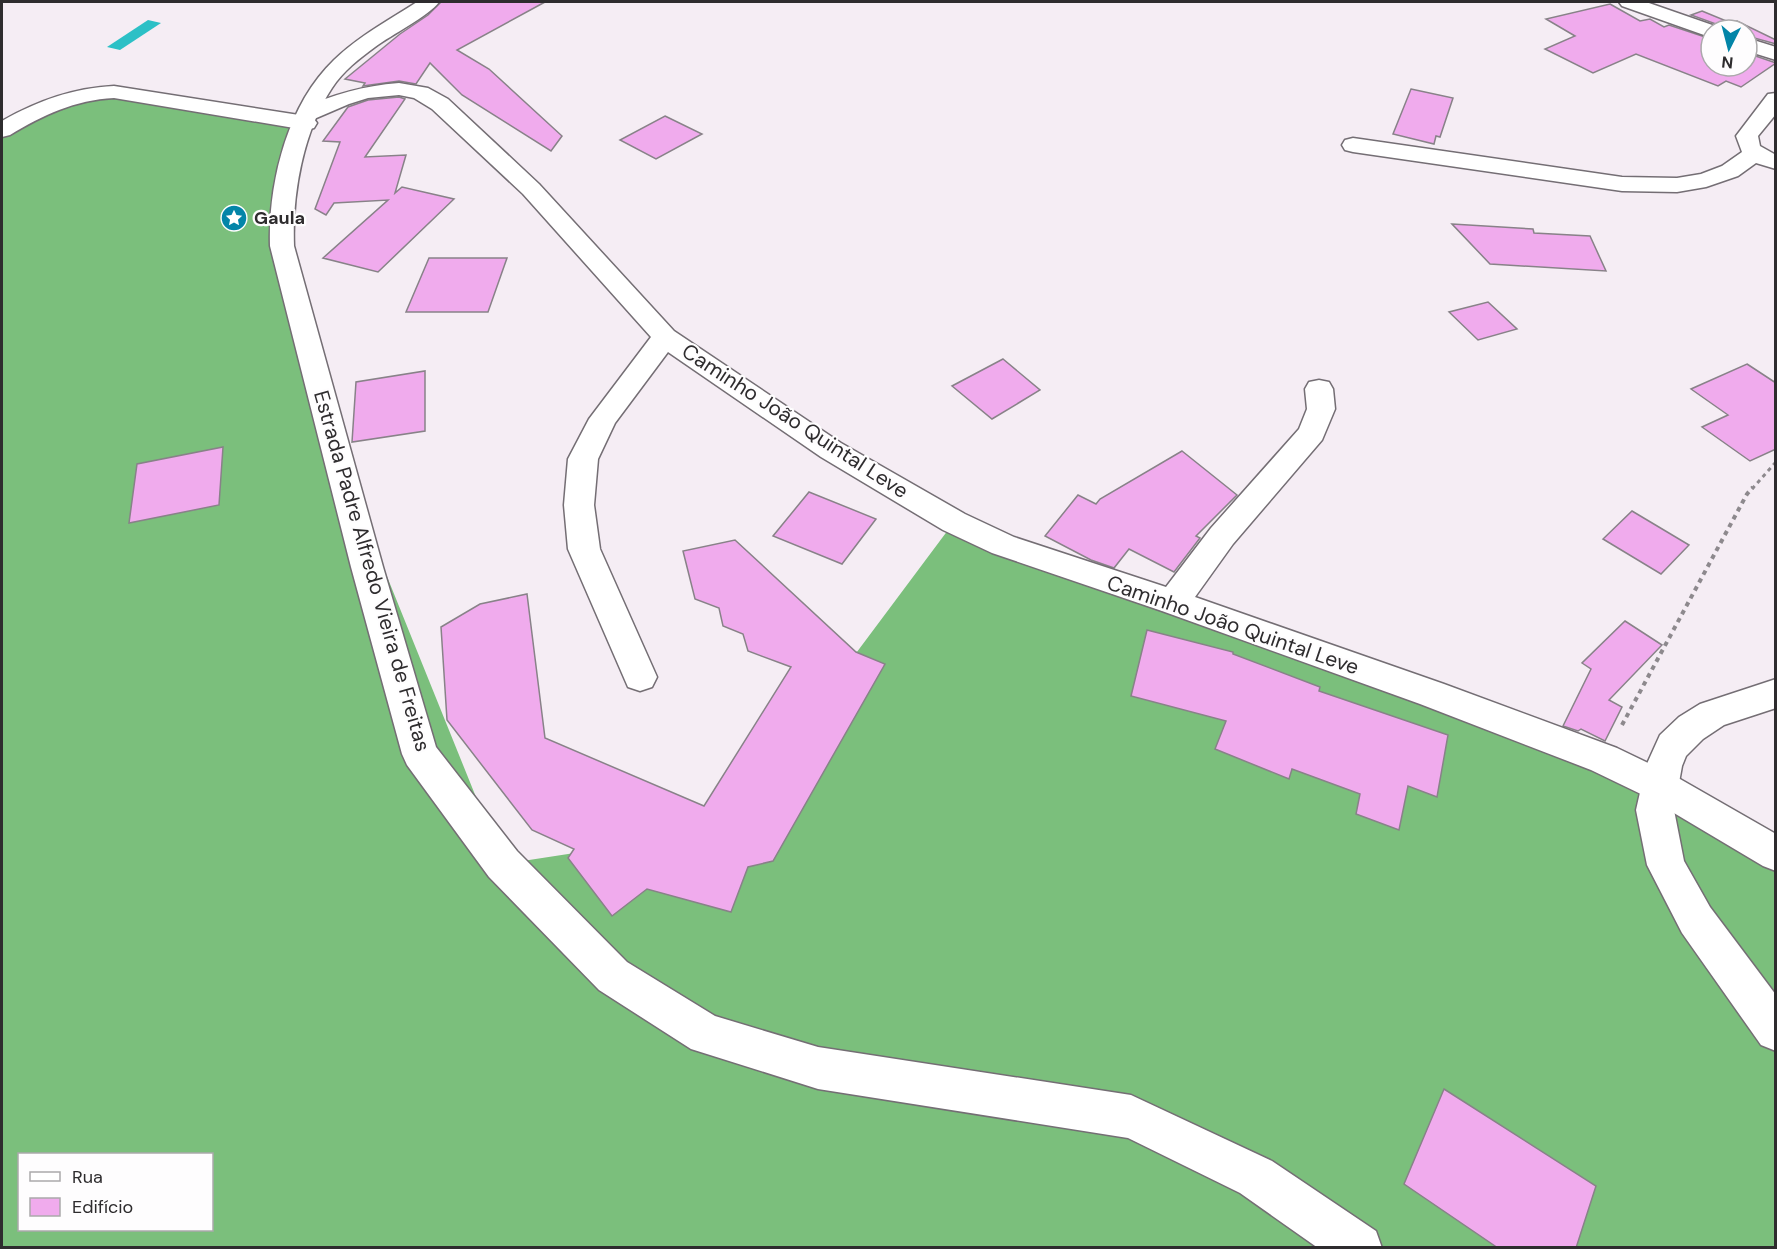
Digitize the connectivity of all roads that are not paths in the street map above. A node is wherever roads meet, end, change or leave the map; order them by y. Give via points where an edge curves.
1 (429, 2) edge
2 (1629, 2) edge
3 (1699, 27) edge
4 (1759, 48) edge
5 (1776, 54) edge
6 (1776, 99) edge
7 (307, 119) junction
8 (2, 129) edge
9 (1353, 145) dead end
10 (1754, 154) junction
11 (1776, 162) edge
12 (665, 337) junction
13 (1319, 389) dead end
14 (1173, 602) junction
15 (640, 677) dead end
16 (1776, 693) edge
17 (1660, 786) junction
18 (1776, 854) edge
19 (1776, 1030) edge
20 (1359, 1248) edge

1 - 7 street, Estrada Padre Alfredo Vieira de Freitas via 348,58 321,86
2 - 3 street
4 - 5 street
6 - 10 street via 1747,136 1747,145
7 - 8 street via 92,92 69,97
7 - 12 street, Caminho João Quintal Leve via 341,99 367,92 399,89 420,93 440,104 531,189
7 - 20 street, Estrada Padre Alfredo Vieira de Freitas via 287,183 281,220 282,246 420,754 503,864 613,976 706,1034 818,1068 1131,1117 1256,1177
9 - 10 street via 1622,184 1677,185 1706,180 1730,171
10 - 11 street
12 - 14 street, Caminho João Quintal Leve via 831,450 954,522 1035,556
12 - 15 street via 603,419 583,459 579,505 584,549
13 - 14 street via 1321,409 1312,433 1222,536
14 - 17 street, Caminho João Quintal Leve via 1432,694 1604,759
16 - 17 street via 1712,714 1691,728 1673,746
17 - 18 street, Caminho João Quintal Leve
17 - 19 street via 1655,810 1666,865 1695,920

